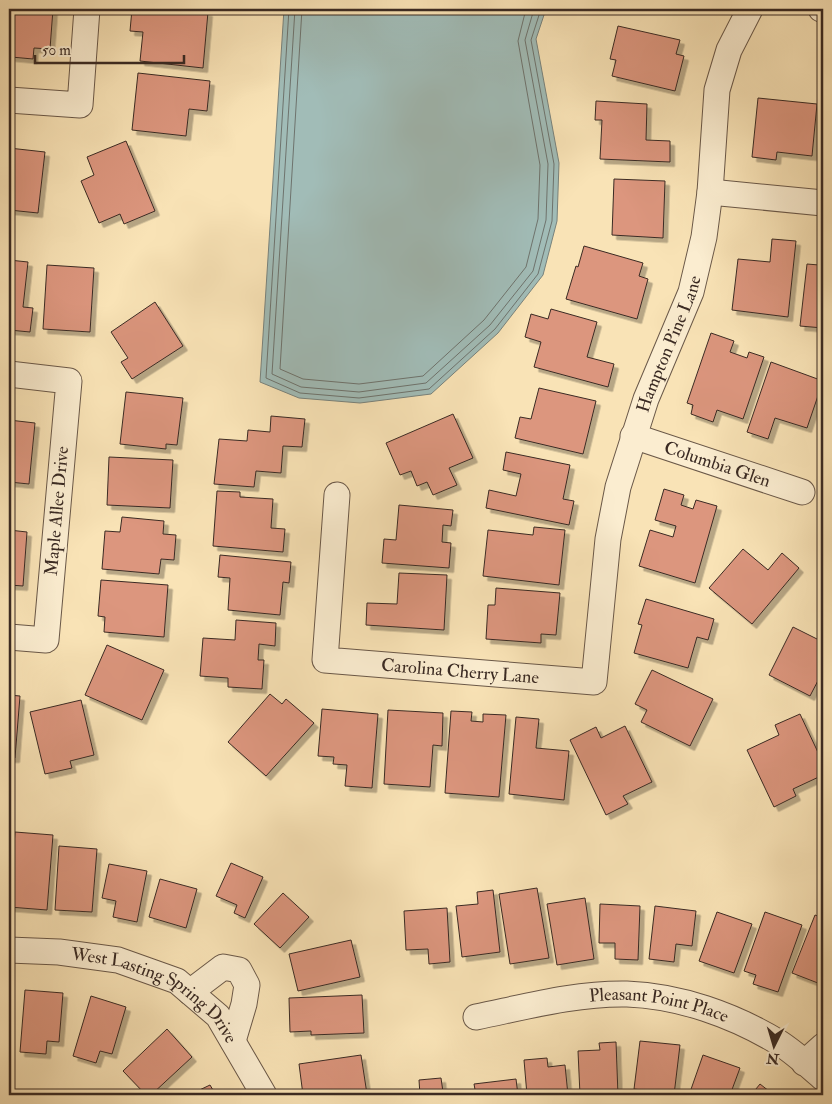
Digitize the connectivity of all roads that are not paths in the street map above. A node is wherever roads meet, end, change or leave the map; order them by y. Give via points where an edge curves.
1 (87, 9) edge
2 (750, 9) edge
3 (9, 100) edge
4 (710, 192) junction
5 (823, 203) edge
6 (9, 374) edge
7 (633, 436) junction
8 (802, 492) dead end
9 (337, 495) dead end
10 (9, 637) edge
11 (594, 682) joint
12 (9, 950) edge
13 (190, 992) junction
14 (476, 1017) dead end
15 (233, 1041) junction
16 (823, 1046) edge
17 (814, 1070) edge
18 (264, 1095) edge

1 - 3 street via 80,106
2 - 4 street, Hampton Pine Lane via 729,50 717,90
4 - 5 street
4 - 7 street, Hampton Pine Lane via 704,237 691,292
6 - 10 street, Maple Allee Drive via 69,381 46,640
7 - 8 street, Columbia Glen
7 - 11 street, Hampton Pine Lane via 618,487 608,539
9 - 11 street, Carolina Cherry Lane via 325,660
12 - 13 street, West Lasting Spring Drive via 60,952 118,960 177,981
13 - 15 street, West Lasting Spring Drive via 218,1016
13 - 15 street via 223,967 240,970 247,985
14 - 17 street, Pleasant Point Place via 563,999 626,994 680,1000 732,1019 779,1043
15 - 18 street, West Lasting Spring Drive
16 - 17 street

